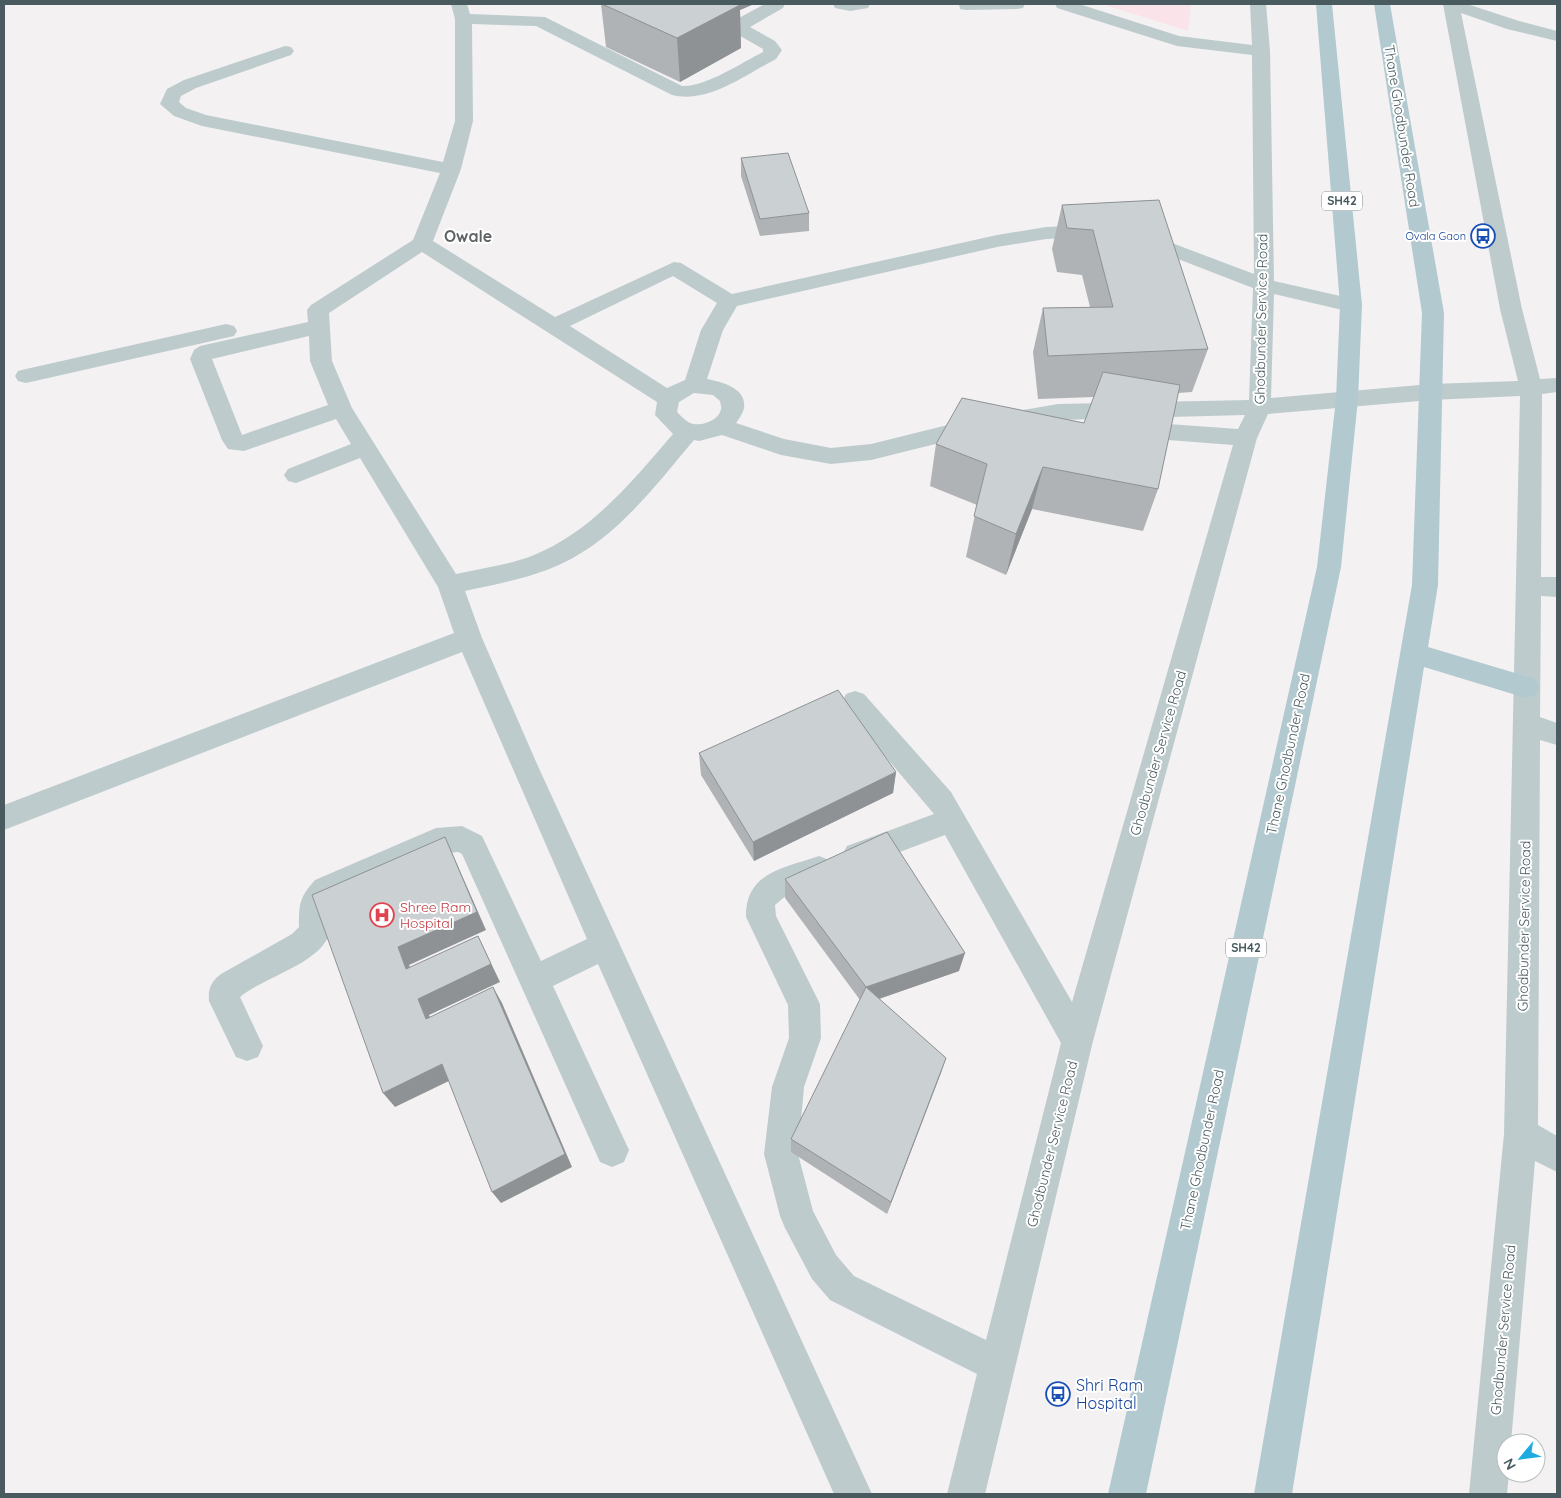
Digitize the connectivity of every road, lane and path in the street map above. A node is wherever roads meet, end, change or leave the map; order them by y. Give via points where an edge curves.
1 (777, 4) edge
2 (841, 4) edge
3 (862, 4) edge
4 (1017, 4) edge
5 (1063, 4) edge
6 (1258, 4) edge
7 (1324, 4) edge
8 (1382, 4) edge
9 (1452, 4) edge
10 (966, 6) dead end
11 (461, 12) edge
12 (1557, 36) edge
13 (600, 37) dead end
14 (584, 45) junction
15 (285, 51) dead end
16 (1260, 51) junction
17 (451, 169) junction
18 (422, 243) junction
19 (1264, 285) junction
20 (729, 301) junction
21 (1351, 305) junction
22 (318, 318) junction
23 (553, 326) junction
24 (26, 376) dead end
25 (694, 385) junction
26 (1544, 386) edge
27 (1431, 392) junction
28 (668, 399) junction
29 (1348, 399) junction
30 (1260, 408) junction
31 (341, 409) junction
32 (1058, 412) junction
33 (722, 426) junction
34 (689, 431) junction
35 (1168, 432) edge
36 (1050, 437) edge
37 (1246, 438) junction
38 (365, 447) junction
39 (296, 475) dead end
40 (450, 585) junction
41 (1528, 586) junction
42 (1557, 587) edge
43 (469, 638) junction
44 (1413, 653) junction
45 (1526, 687) junction
46 (855, 702) dead end
47 (1526, 724) junction
48 (1557, 734) edge
49 (4, 818) edge
50 (952, 820) junction
51 (605, 946) junction
52 (534, 980) junction
53 (1077, 1041) junction
54 (247, 1046) dead end
55 (1521, 1134) junction
56 (612, 1150) dead end
57 (1557, 1155) edge
58 (998, 1365) junction
59 (853, 1494) edge
60 (966, 1494) edge
61 (1128, 1494) edge
62 (1274, 1494) edge
63 (1488, 1494) edge

1 - 14 street via 743,23 741,29 768,45 773,50 770,55 693,92 678,90
2 - 3 street
4 - 10 street
5 - 16 street via 1168,39
6 - 16 street, Ghodbunder Service Road
7 - 21 main road, Thane Ghodbunder Road / SH42
8 - 27 main road, Thane Ghodbunder Road via 1433,313
9 - 12 street
9 - 26 street, Ghodbunder Service Road via 1511,309
11 - 14 street via 539,21
11 - 17 street via 464,121
13 - 14 street
15 - 17 street via 190,84 173,93 169,104 202,120
16 - 19 street, Ghodbunder Service Road
17 - 18 street
18 - 22 street
18 - 23 street
19 - 20 street via 1117,231 1046,232
19 - 21 street
19 - 30 street, Ghodbunder Service Road
20 - 23 street via 674,268
20 - 25 street via 712,330
21 - 29 main road, Thane Ghodbunder Road / SH42
22 - 24 street
22 - 31 street via 320,361
22 - 31 street via 208,351 202,354 201,359 236,443
23 - 28 street
25 - 28 street
25 - 33 street via 715,388 730,398 733,413
26 - 27 street
26 - 41 street, Ghodbunder Service Road
27 - 29 street
27 - 44 main road, Thane Ghodbunder Road via 1425,585
28 - 34 street via 666,415 679,428
29 - 30 street
29 - 61 main road, Thane Ghodbunder Road / SH42 via 1329,567
30 - 32 street
30 - 37 street, Ghodbunder Service Road
31 - 38 street
32 - 33 street via 976,426 871,452 831,456 781,447
32 - 36 street
33 - 34 street via 701,432
34 - 40 street via 592,534 553,558
35 - 37 street
37 - 53 street, Ghodbunder Service Road
38 - 39 street
38 - 40 street
40 - 43 street
41 - 42 street
41 - 45 street, Ghodbunder Service Road
43 - 49 street
43 - 51 street
44 - 45 main road
44 - 62 main road, Thane Ghodbunder Road
45 - 47 street, Ghodbunder Service Road
46 - 50 street via 941,801
47 - 48 street
47 - 55 street, Ghodbunder Service Road
50 - 53 street
50 - 58 street via 772,886 760,901 762,917 804,1004 805,1038 788,1087 781,1154 797,1216 824,1267 842,1288
51 - 52 street
51 - 59 street
52 - 54 street via 472,845 462,839 436,841 325,889 314,902 314,933 302,944 224,991 225,1001
52 - 56 street
53 - 58 street, Ghodbunder Service Road
55 - 57 street
55 - 63 street, Ghodbunder Service Road
58 - 60 street, Ghodbunder Service Road

